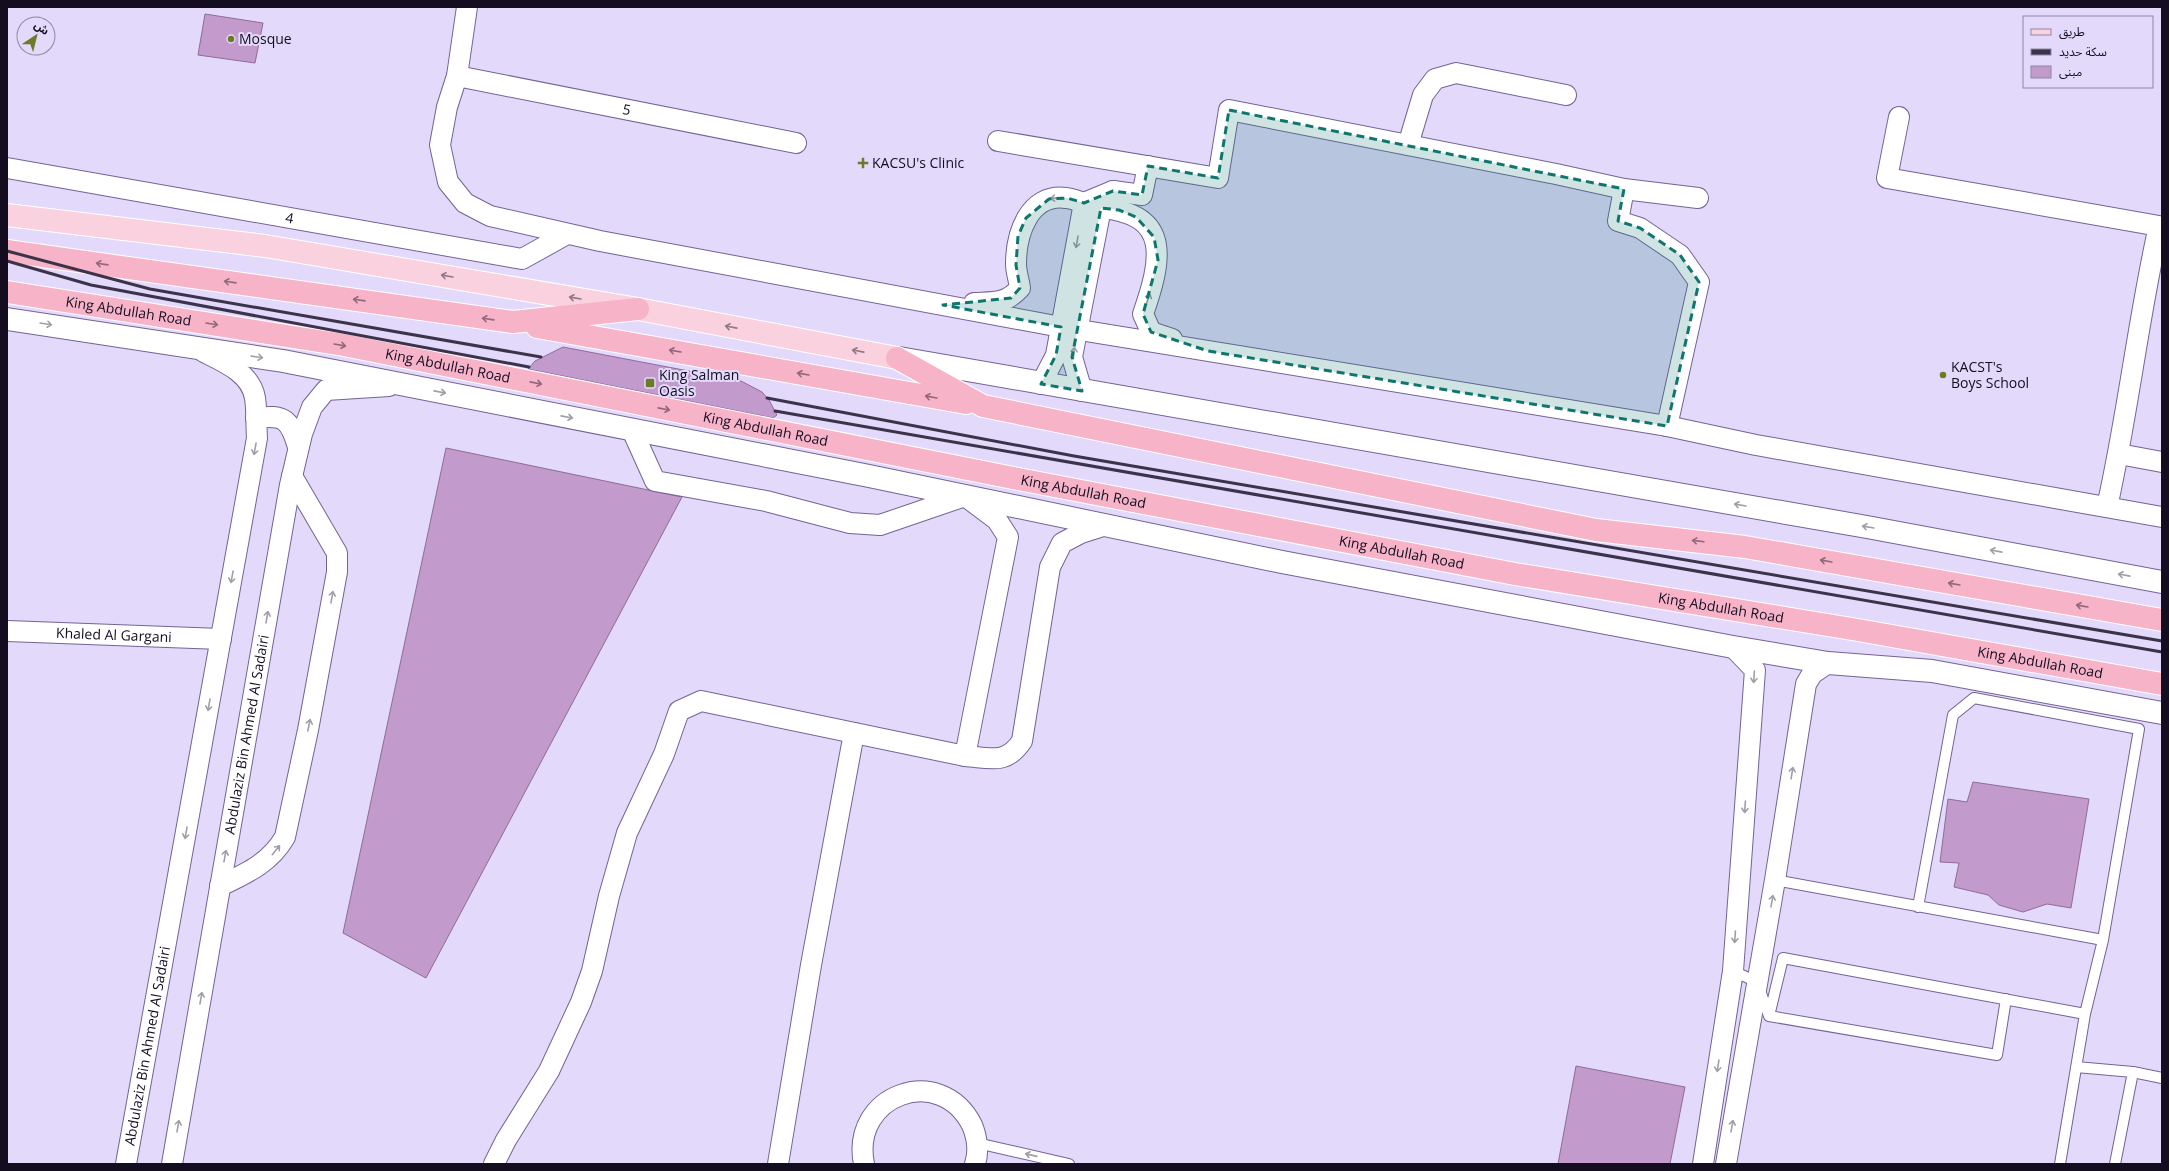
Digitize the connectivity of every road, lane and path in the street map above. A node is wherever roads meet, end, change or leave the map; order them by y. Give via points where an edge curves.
1 (467, 7) edge
2 (457, 76) junction
3 (1566, 95) dead end
4 (1899, 117) dead end
5 (998, 141) dead end
6 (796, 142) dead end
7 (1408, 145) junction
8 (1148, 166) junction
9 (7, 168) edge
10 (1624, 189) junction
11 (1698, 198) dead end
12 (1092, 206) junction
13 (7, 215) edge
14 (567, 234) junction
15 (7, 251) edge
16 (2157, 261) edge
17 (7, 292) edge
18 (943, 305) junction
19 (638, 309) junction
20 (7, 319) edge
21 (513, 322) junction
22 (1070, 328) junction
23 (191, 346) junction
24 (1208, 351) junction
25 (897, 358) junction
26 (1041, 384) junction
27 (406, 385) junction
28 (1082, 391) junction
29 (983, 406) junction
30 (256, 418) junction
31 (1667, 426) junction
32 (632, 430) junction
33 (298, 447) junction
34 (2119, 454) junction
35 (2162, 462) edge
36 (292, 476) junction
37 (965, 496) junction
38 (2107, 506) junction
39 (2162, 517) edge
40 (1106, 525) junction
41 (2162, 582) edge
42 (2162, 620) edge
43 (7, 631) edge
44 (221, 639) junction
45 (1733, 647) junction
46 (1828, 663) junction
47 (2162, 684) edge
48 (2162, 713) edge
49 (854, 733) junction
50 (965, 756) junction
51 (1775, 880) junction
52 (220, 886) junction
53 (1918, 907) junction
54 (2103, 940) junction
55 (1733, 971) junction
56 (1757, 982) junction
57 (2006, 999) junction
58 (2085, 1014) junction
59 (1769, 1016) junction
60 (2076, 1067) junction
61 (2133, 1072) junction
62 (2162, 1078) edge
63 (977, 1143) junction
64 (126, 1164) edge
65 (172, 1164) edge
66 (494, 1164) edge
67 (778, 1164) edge
68 (864, 1164) edge
69 (975, 1164) edge
70 (1069, 1164) edge
71 (1703, 1164) edge
72 (1726, 1164) edge
73 (2060, 1164) edge
74 (2115, 1164) edge

1 - 2 street
2 - 6 street, 5
2 - 14 street via 447,107 440,145 448,182 465,203 490,216
3 - 7 street via 1456,73 1435,79 1423,94
4 - 16 street via 1887,178 2159,226
5 - 8 street
7 - 8 street via 1229,110 1218,178
7 - 10 street
8 - 12 street via 1142,195 1113,192
9 - 14 street, 4 via 522,259
10 - 11 street
10 - 31 street via 1618,221 1640,228 1680,255 1699,282
12 -> 18 street via 1067,198 1049,199 1035,207 1026,218 1018,236 1016,265 1020,288 1011,298 996,302
12 - 22 street
24 -> 12 street via 1151,332 1143,314 1158,260 1154,237 1136,217 1119,210
19 -> 13 main road via 265,246
14 - 18 street
21 -> 15 highway
16 - 34 street
17 -> 47 highway, King Abdullah Road via 344,346 1515,574 1865,631
18 - 22 street
19 - 21 highway
25 -> 19 main road
20 -> 23 main road
29 -> 21 highway
22 - 24 street
22 - 26 street
28 -> 22 street via 1072,357
23 -> 27 main road
23 - 30 street, Abdulaziz Bin Ahmed Al Sadairi via 227,363 244,376 255,396
24 - 31 street
25 - 26 main road
25 - 29 highway
26 - 28 main road
27 -> 32 main road
27 - 33 street, Abdulaziz Bin Ahmed Al Sadairi via 326,390 312,406
41 -> 28 main road via 1867,527
42 -> 29 highway via 1745,547 1596,530
30 - 33 street via 274,416 285,420 293,429
30 -> 44 street, Abdulaziz Bin Ahmed Al Sadairi via 257,438
31 - 38 street via 1756,445
32 - 37 main road
32 - 37 street via 655,481 766,501 850,523 880,525
33 - 36 street, Abdulaziz Bin Ahmed Al Sadairi
34 - 35 street
34 - 38 street
52 -> 36 street, Abdulaziz Bin Ahmed Al Sadairi
52 -> 36 street via 252,870 276,852 285,837 336,579 337,553
37 - 40 main road
37 - 50 street via 998,520 1008,537
38 - 39 street
40 - 45 main road via 1274,560
40 - 50 street via 1062,542 1050,567 1022,741 1015,752 1002,758
43 - 44 street, Khaled Al Gargani
44 -> 64 street, Abdulaziz Bin Ahmed Al Sadairi
45 - 46 main road
45 -> 55 street via 1755,670
46 - 48 main road via 1932,671
51 -> 46 street via 1806,684 1812,674
49 - 50 street
49 - 66 street via 701,701 679,711 664,754 627,833 592,971 581,1002 549,1071
49 - 67 street via 811,965
51 - 53 lane
56 -> 51 street
65 -> 52 street, Abdulaziz Bin Ahmed Al Sadairi
53 - 54 lane
53 - 54 lane via 1953,715 1974,698 2139,729
54 - 58 lane
55 - 56 lane
55 -> 71 street
56 - 59 lane
72 -> 56 street
57 - 58 lane
57 - 59 lane via 1783,958
57 - 59 lane via 1997,1055
58 - 60 lane
60 - 61 lane
60 - 73 lane
61 - 62 lane
61 - 74 lane
63 - 68 street via 969,1119 952,1101 930,1092 900,1094 884,1103 872,1116 864,1132
63 - 69 street
70 -> 63 lane

